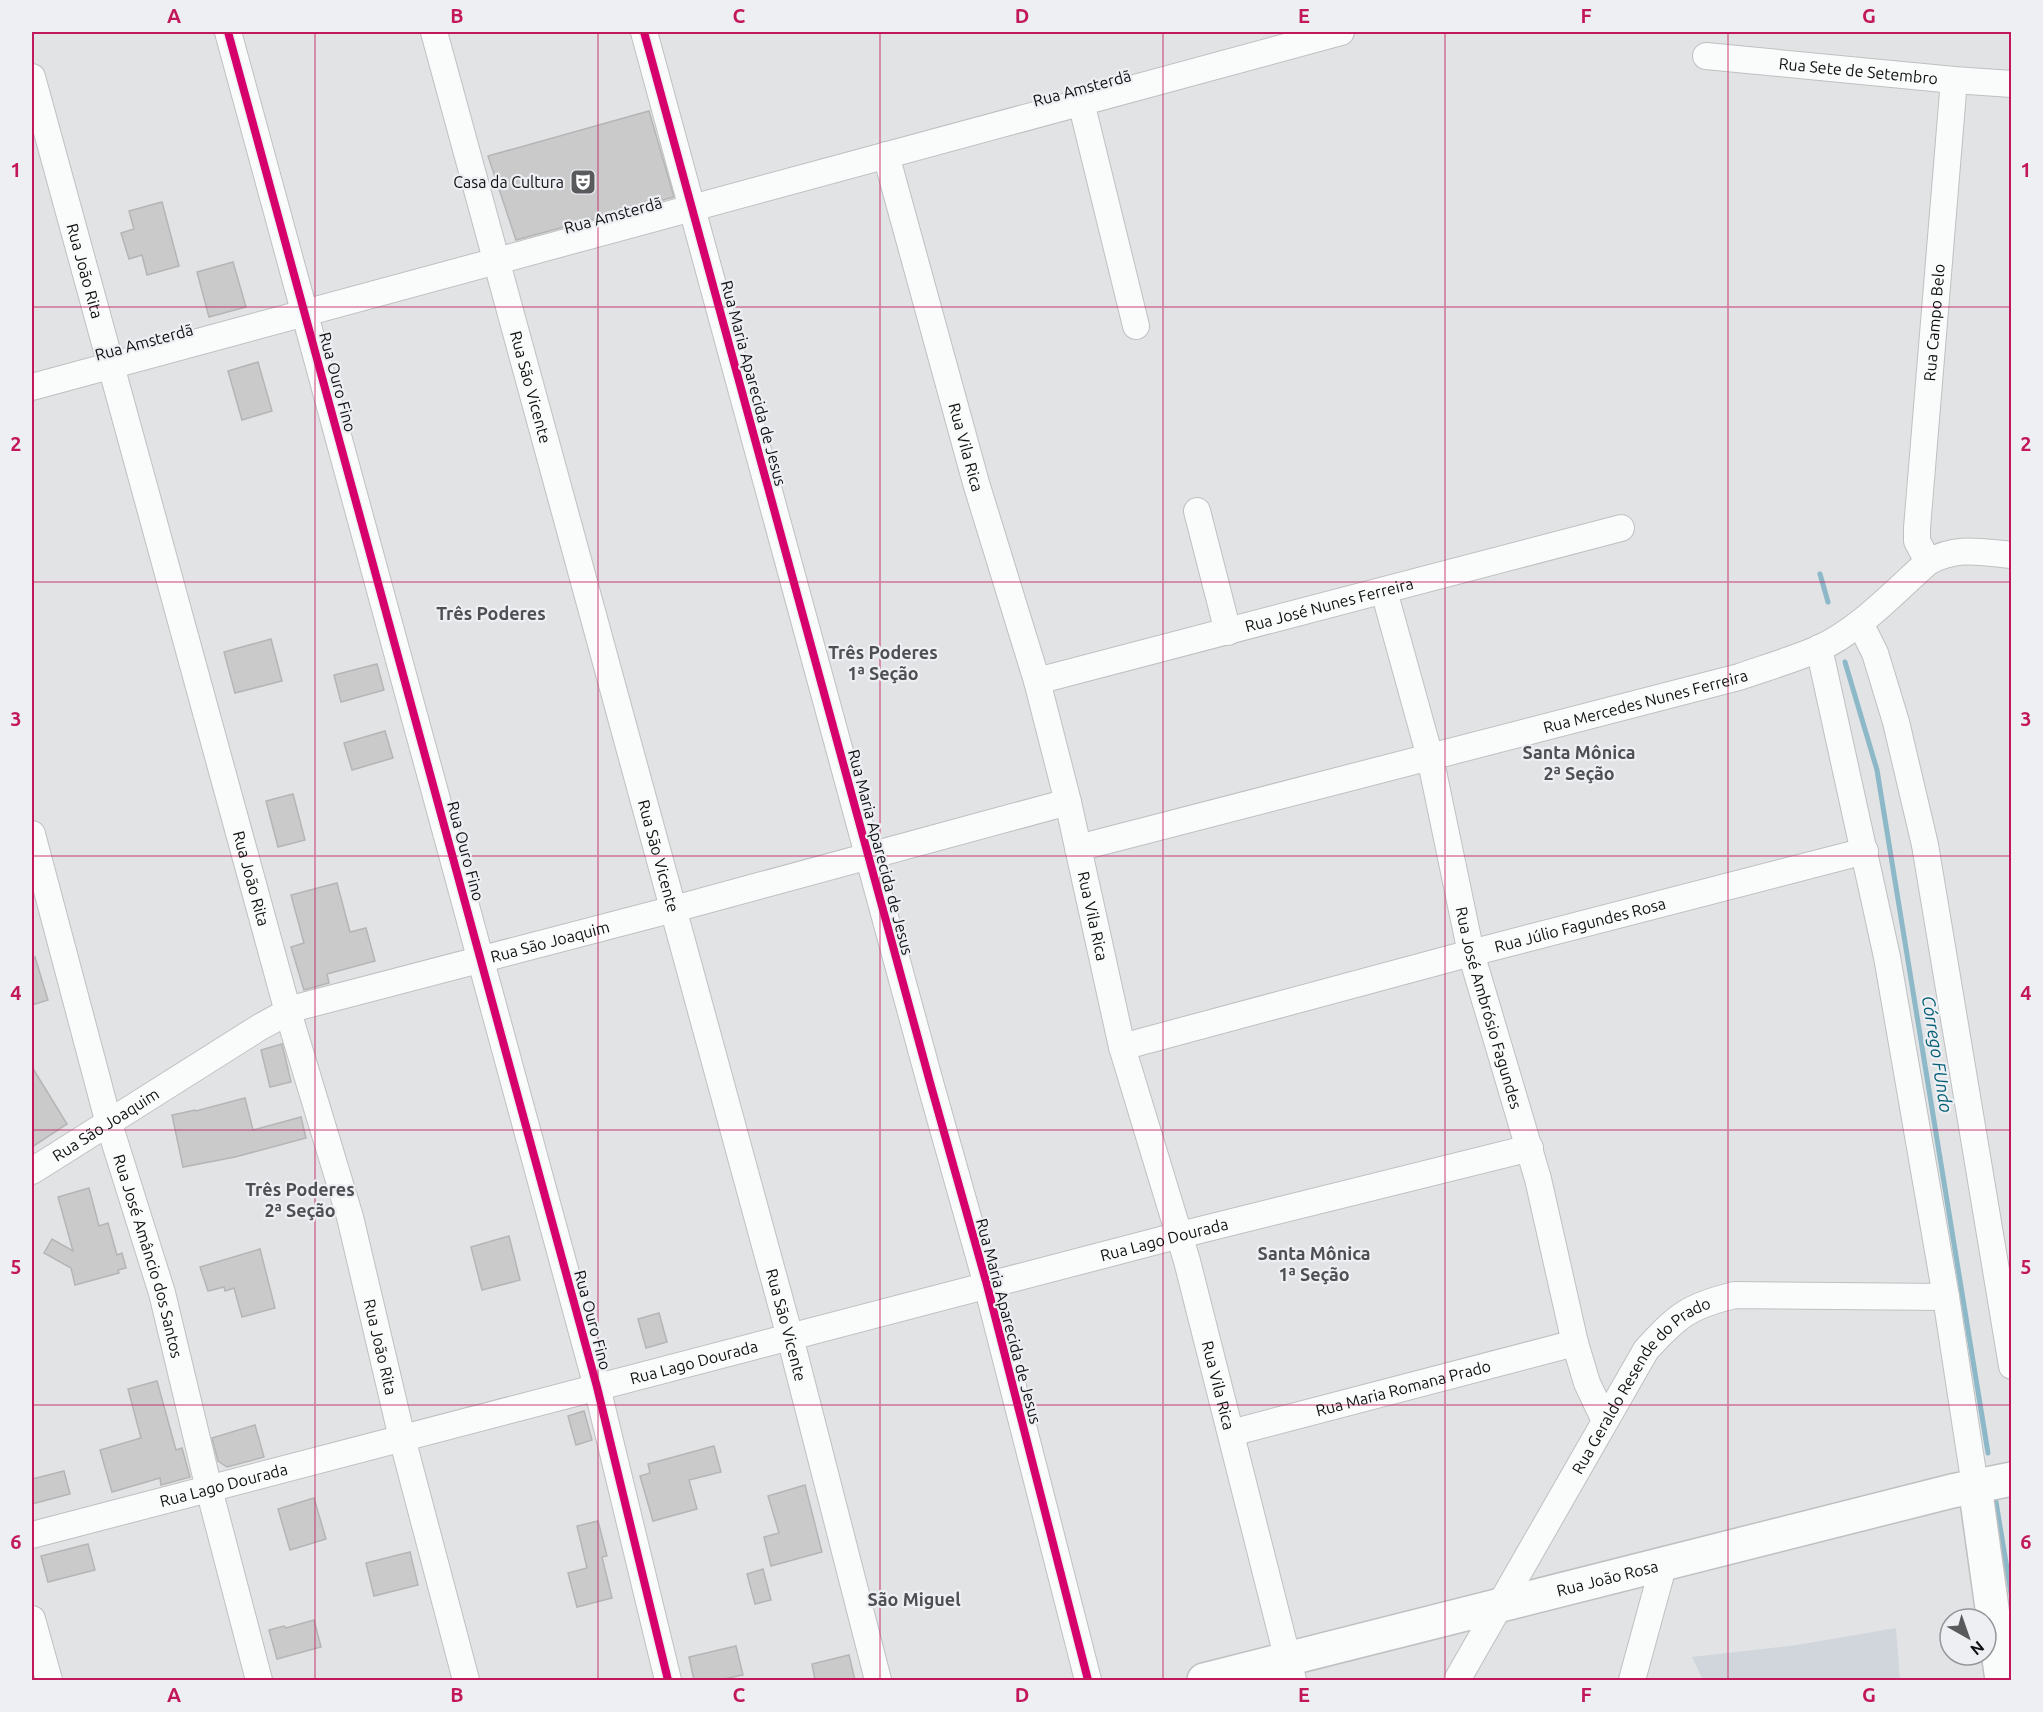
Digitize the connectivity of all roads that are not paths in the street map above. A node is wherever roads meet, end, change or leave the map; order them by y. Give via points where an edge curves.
1 (228, 32) edge
2 (434, 32) edge
3 (644, 32) edge
4 (1341, 32) edge
5 (1706, 56) dead end
6 (32, 76) edge
7 (1954, 80) junction
8 (2012, 84) edge
9 (1081, 102) junction
10 (886, 155) junction
11 (692, 208) junction
12 (498, 260) junction
13 (305, 313) junction
14 (1136, 326) dead end
15 (112, 365) junction
16 (32, 387) edge
17 (1197, 511) dead end
18 (1621, 528) dead end
19 (2012, 555) edge
20 (1928, 562) junction
21 (1384, 591) junction
22 (1228, 632) junction
23 (1842, 635) junction
24 (1037, 681) junction
25 (1430, 757) junction
26 (1068, 802) junction
27 (32, 834) edge
28 (1078, 848) junction
29 (1865, 851) junction
30 (868, 857) junction
31 (674, 909) junction
32 (1471, 953) junction
33 (481, 960) junction
34 (288, 1012) junction
35 (1122, 1047) junction
36 (109, 1124) junction
37 (1530, 1148) junction
38 (32, 1171) edge
39 (1180, 1235) junction
40 (2003, 1266) edge
41 (987, 1285) junction
42 (1946, 1297) junction
43 (790, 1337) junction
44 (1575, 1342) junction
45 (2012, 1366) edge
46 (597, 1387) junction
47 (1605, 1421) junction
48 (1231, 1432) junction
49 (402, 1438) junction
50 (2012, 1479) edge
51 (1975, 1486) junction
52 (209, 1489) junction
53 (32, 1535) edge
54 (1664, 1563) junction
55 (1499, 1606) junction
56 (32, 1619) edge
57 (1290, 1670) edge
58 (49, 1680) edge
59 (259, 1680) edge
60 (466, 1680) edge
61 (668, 1680) edge
62 (878, 1680) edge
63 (1088, 1680) edge
64 (1204, 1680) edge
65 (1457, 1680) edge
66 (1632, 1680) edge
67 (2002, 1680) edge

1 - 13 street, Rua Ouro Fino
2 - 12 street, Rua São Vicente
3 - 11 street, Rua Maria Aparecida de Jesus
4 - 9 street, Rua Amsterdã
5 - 7 street, Rua Sete de Setembro
6 - 15 street, Rua João Rita
7 - 8 street, Rua Sete de Setembro
7 - 20 street, Rua Campo Belo via 1917,528 1917,541
9 - 10 street, Rua Amsterdã
9 - 14 street
10 - 11 street, Rua Amsterdã
10 - 24 street, Rua Vila Rica via 976,483
11 - 12 street, Rua Amsterdã
11 - 30 street, Rua Maria Aparecida de Jesus
12 - 13 street, Rua Amsterdã
12 - 31 street, Rua São Vicente
13 - 15 street, Rua Amsterdã
13 - 33 street, Rua Ouro Fino
15 - 16 street, Rua Amsterdã
15 - 34 street, Rua João Rita
17 - 22 street
18 - 21 street, Rua José Nunes Ferreira
19 - 20 street, Rua Mercedes Nunes Ferreira via 1966,550 1949,552
20 - 23 street, Rua Mercedes Nunes Ferreira
21 - 22 street, Rua José Nunes Ferreira
21 - 25 street, Rua José Ambrósio Fagundes
22 - 24 street, Rua José Nunes Ferreira
23 - 25 street, Rua Mercedes Nunes Ferreira via 1739,677
23 - 29 street
23 - 40 street via 1875,653 1910,777
24 - 26 street, Rua Vila Rica
25 - 28 street, Rua Mercedes Nunes Ferreira
25 - 32 street, Rua José Ambrósio Fagundes
26 - 28 street, Rua Vila Rica
26 - 30 street, Rua São Joaquim
27 - 36 street, Rua José Amâncio dos Santos
28 - 35 street, Rua Vila Rica
29 - 32 street, Rua Júlio Fagundes Rosa
29 - 42 street
30 - 31 street, Rua São Joaquim
30 - 41 street, Rua Maria Aparecida de Jesus
31 - 33 street, Rua São Joaquim
31 - 43 street, Rua São Vicente
32 - 35 street, Rua Júlio Fagundes Rosa
32 - 37 street, Rua José Ambrósio Fagundes
33 - 34 street, Rua São Joaquim
33 - 46 street, Rua Ouro Fino
34 - 36 street, Rua São Joaquim
34 - 49 street, Rua João Rita via 350,1217
35 - 39 street, Rua Vila Rica
36 - 38 street, Rua São Joaquim
36 - 52 street, Rua José Amâncio dos Santos via 162,1293
37 - 39 street, Rua Lago Dourada
37 - 44 street, Rua José Ambrósio Fagundes
39 - 41 street, Rua Lago Dourada
39 - 48 street, Rua Vila Rica
40 - 45 street
41 - 43 street, Rua Lago Dourada
41 - 63 street, Rua Maria Aparecida de Jesus
42 - 47 street, Rua Geraldo Resende do Prado via 1735,1295 1709,1302 1683,1313 1646,1350
42 - 51 street
43 - 46 street, Rua Lago Dourada
43 - 62 street, Rua São Vicente
44 - 47 street, Rua José Ambrósio Fagundes via 1587,1383
44 - 48 street, Rua Maria Romana Prado
46 - 49 street, Rua Lago Dourada
46 - 61 street, Rua Ouro Fino
47 - 55 street, Rua Geraldo Resende do Prado
48 - 57 street, Rua Vila Rica
49 - 52 street, Rua Lago Dourada
49 - 60 street, Rua João Rita
50 - 51 main road, Rua João Rosa
51 - 54 main road, Rua João Rosa
51 - 67 main road
52 - 53 street, Rua Lago Dourada
52 - 59 street, Rua José Amâncio dos Santos
54 - 55 main road, Rua João Rosa
54 - 66 street
55 - 57 main road, Rua João Rosa
55 - 65 street, Rua Geraldo Resende do Prado
56 - 58 street
57 - 64 main road, Rua João Rosa

